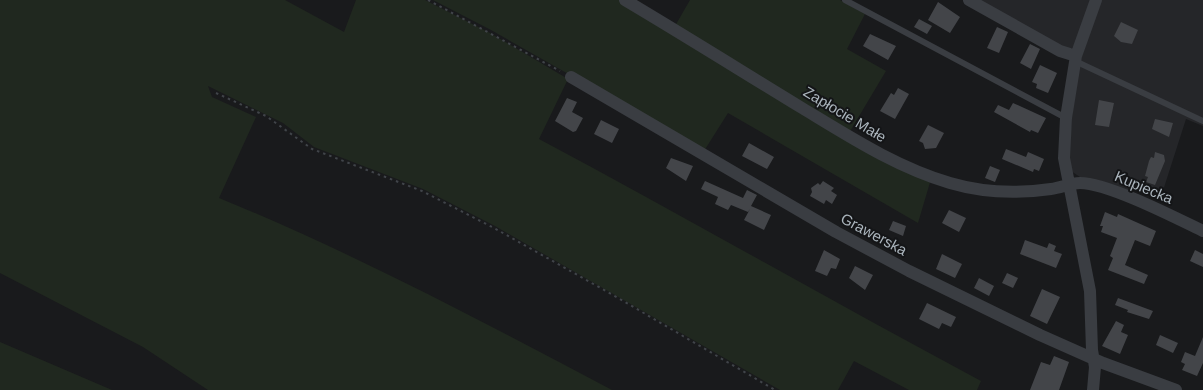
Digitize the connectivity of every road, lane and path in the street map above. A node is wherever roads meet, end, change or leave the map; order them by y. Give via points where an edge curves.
1 (428, 0) edge
2 (624, 0) edge
3 (844, 0) edge
4 (969, 0) edge
5 (1096, 0) edge
6 (1076, 59) junction
7 (571, 77) joint
8 (216, 94) dead end
9 (1066, 118) junction
10 (1203, 121) edge
11 (1069, 184) junction
12 (1203, 231) edge
13 (1094, 359) junction
14 (775, 390) edge
15 (1093, 390) edge
16 (1176, 390) edge

1 - 7 path
2 - 11 street, Zapłocie Małe via 905,167 992,193 1054,189
3 - 9 lane
4 - 6 street
5 - 6 street
6 - 9 street
6 - 10 lane
7 - 13 street, Grawerska via 844,237 909,272
8 - 14 path via 266,116 312,149 422,191 494,228
9 - 11 street via 1064,158
11 - 12 street, Kupiecka via 1081,182 1102,187
11 - 13 street via 1090,291
13 - 15 street
13 - 16 street, Grawerska

